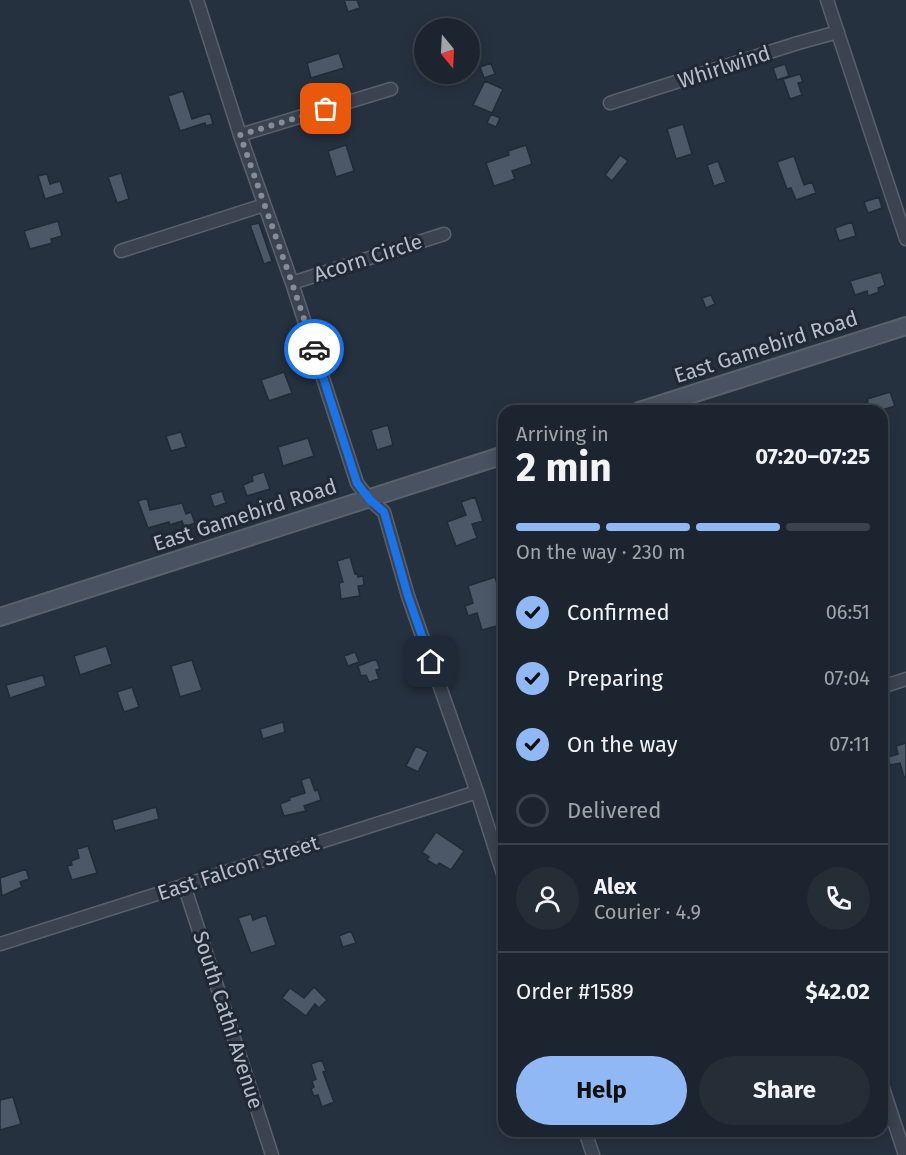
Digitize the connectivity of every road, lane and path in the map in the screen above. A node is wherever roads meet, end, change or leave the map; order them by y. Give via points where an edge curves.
1 (197, 0) edge
2 (827, 0) edge
3 (838, 32) junction
4 (391, 89) dead end
5 (610, 103) dead end
6 (240, 135) junction
7 (264, 205) junction
8 (444, 234) dead end
9 (906, 239) edge
10 (121, 251) dead end
11 (292, 283) junction
12 (906, 326) edge
13 (670, 405) edge
14 (498, 457) edge
15 (370, 500) junction
16 (0, 617) edge
17 (906, 679) edge
18 (888, 685) edge
19 (477, 792) junction
20 (498, 858) edge
21 (184, 885) junction
22 (0, 944) edge
23 (888, 1103) edge
24 (587, 1137) edge
25 (272, 1155) edge
26 (592, 1155) edge
27 (905, 1155) edge

1 - 6 street
2 - 3 street
3 - 5 street, Whirlwind
3 - 9 street
4 - 6 street
6 - 7 street
7 - 10 street
7 - 11 street
8 - 11 street, Acorn Circle
11 - 15 street via 357,483
12 - 13 main road, East Gamebird Road
14 - 15 main road, East Gamebird Road
15 - 16 main road, East Gamebird Road
15 - 19 street via 384,512 408,596
17 - 18 street
19 - 20 street
19 - 21 street, East Falcon Street
21 - 22 street, East Falcon Street
21 - 25 street, South Cathi Avenue
23 - 27 street
24 - 26 street

